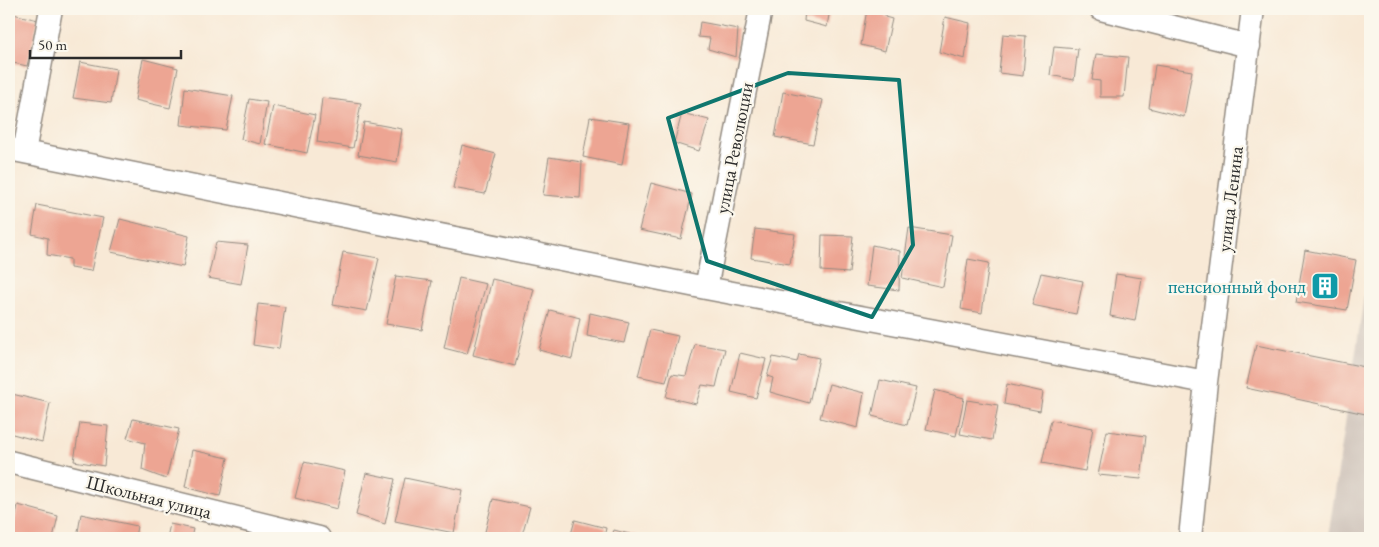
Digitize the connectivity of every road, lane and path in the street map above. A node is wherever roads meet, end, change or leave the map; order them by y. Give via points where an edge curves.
1 (52, 9) edge
2 (761, 9) edge
3 (1101, 9) edge
4 (1254, 9) edge
5 (1249, 46) junction
6 (16, 150) edge
7 (706, 288) junction
8 (1206, 382) junction
9 (9, 462) edge
10 (282, 534) edge
11 (319, 538) edge
12 (1190, 538) edge

1 - 6 street
2 - 7 street, улица Революции
3 - 5 street
4 - 5 street, улица Ленина
5 - 8 street, улица Ленина
6 - 7 street
7 - 8 street
8 - 12 street, улица Ленина
9 - 10 street, Школьная улица
10 - 11 street, Школьная улица

